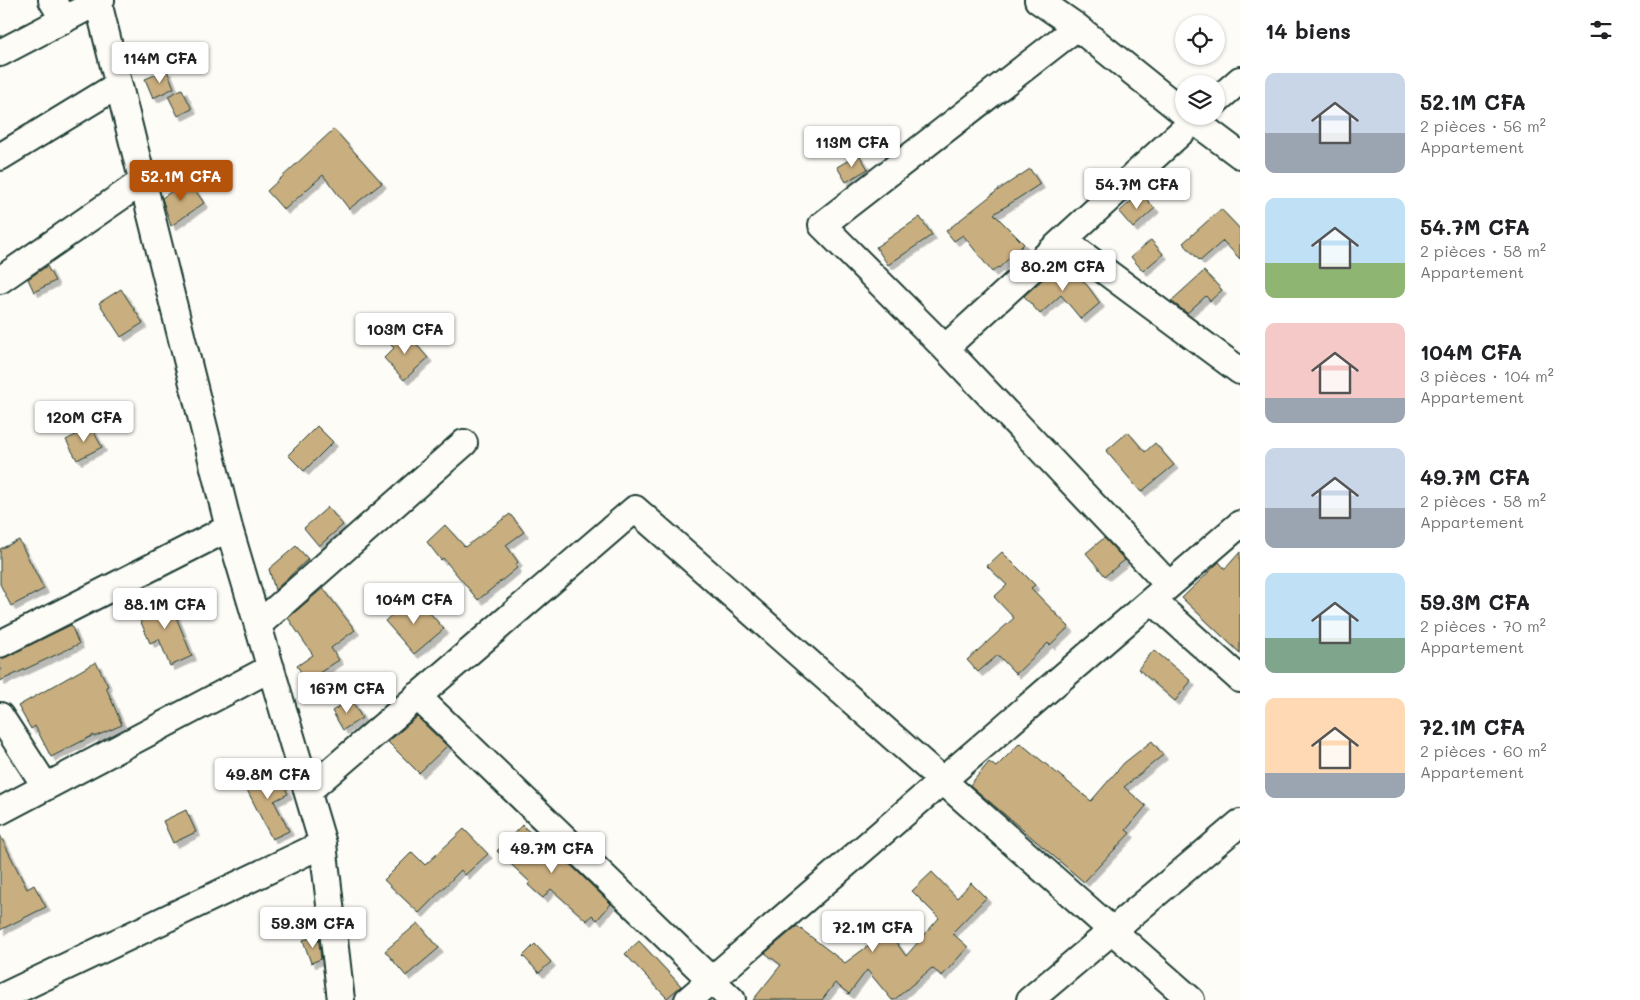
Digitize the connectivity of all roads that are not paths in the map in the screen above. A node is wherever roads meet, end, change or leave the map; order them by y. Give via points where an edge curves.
1 (1038, 0) edge
2 (100, 1) edge
3 (58, 10) edge
4 (1077, 27) junction
5 (0, 53) edge
6 (1240, 80) edge
7 (118, 86) junction
8 (1225, 93) edge
9 (1175, 104) edge
10 (1183, 125) edge
11 (1201, 125) edge
12 (1240, 155) edge
13 (0, 157) edge
14 (143, 181) junction
15 (1063, 240) junction
16 (0, 280) edge
17 (945, 348) junction
18 (1240, 371) edge
19 (464, 443) dead end
20 (1240, 524) edge
21 (229, 528) junction
22 (1160, 593) junction
23 (258, 625) junction
24 (0, 644) edge
25 (271, 668) junction
26 (1240, 679) edge
27 (417, 696) junction
28 (0, 716) edge
29 (942, 779) junction
30 (46, 787) junction
31 (308, 791) junction
32 (0, 811) edge
33 (1240, 823) edge
34 (323, 844) junction
35 (1112, 930) junction
36 (710, 979) junction
37 (0, 998) edge
38 (341, 1000) edge
39 (688, 1000) edge
40 (732, 1000) edge
41 (1030, 1000) edge
42 (1191, 1000) edge

1 - 4 street
2 - 3 street
2 - 7 street
3 - 5 street
4 - 9 street
4 - 17 street via 822,225
6 - 8 street
7 - 13 street
7 - 14 street
10 - 15 street
11 - 12 street
14 - 16 street
14 - 21 street
15 - 17 street
15 - 18 street
17 - 22 street
19 - 23 street
20 - 22 street
21 - 23 street
21 - 24 street
22 - 26 street
22 - 29 street
23 - 25 street
25 - 30 street
25 - 31 street
27 - 29 street via 636,509
27 - 31 street
27 - 36 street
28 - 30 street
29 - 35 street
29 - 36 street
30 - 32 street
31 - 34 street
33 - 35 street
34 - 37 street
34 - 38 street
35 - 41 street
35 - 42 street
36 - 39 street
36 - 40 street

